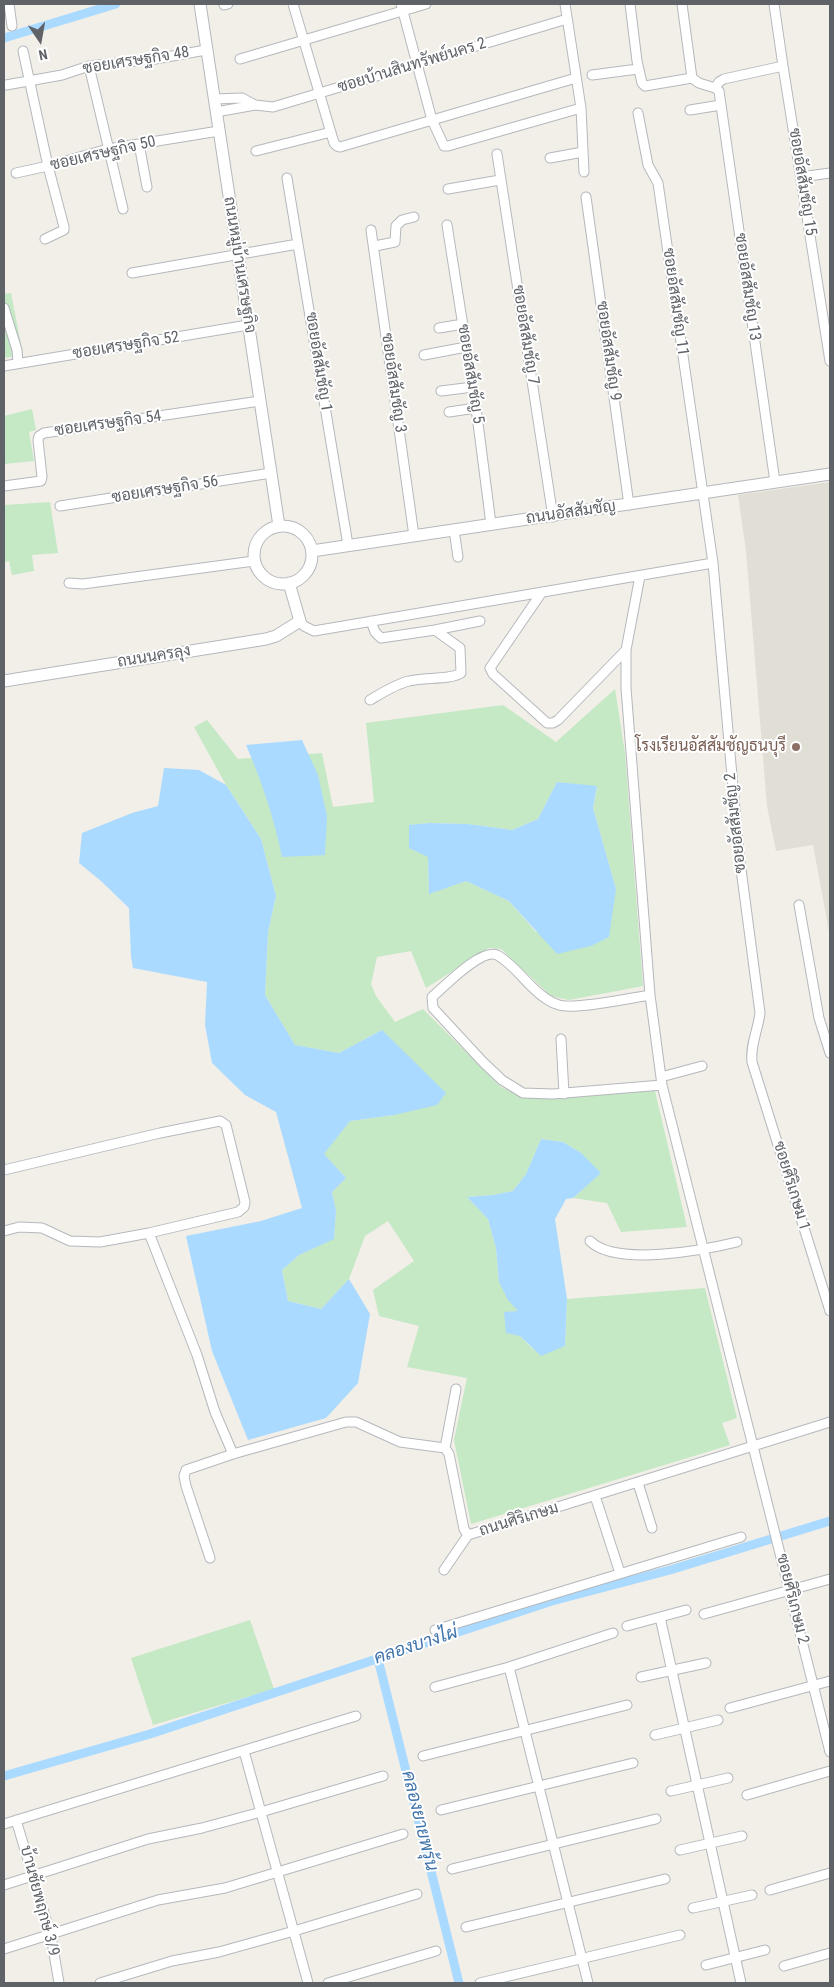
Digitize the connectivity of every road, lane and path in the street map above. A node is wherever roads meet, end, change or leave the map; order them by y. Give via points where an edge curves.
1 (9, 4) edge
2 (200, 4) edge
3 (293, 4) edge
4 (426, 4) edge
5 (565, 4) edge
6 (630, 4) edge
7 (682, 4) edge
8 (774, 4) edge
9 (402, 7) edge
10 (567, 19) junction
11 (12, 26) dead end
12 (304, 40) junction
13 (206, 50) junction
14 (23, 51) dead end
15 (240, 59) dead end
16 (418, 65) junction
17 (89, 66) junction
18 (782, 66) junction
19 (638, 69) junction
20 (592, 75) dead end
21 (576, 78) junction
22 (692, 78) junction
23 (29, 81) junction
24 (6, 85) dead end
25 (717, 89) junction
26 (318, 94) junction
27 (214, 99) junction
28 (255, 104) junction
29 (721, 105) junction
30 (581, 108) junction
31 (690, 110) dead end
32 (216, 112) junction
33 (638, 113) dead end
34 (432, 120) junction
35 (219, 131) junction
36 (331, 132) junction
37 (139, 144) junction
38 (108, 149) junction
39 (256, 151) dead end
40 (583, 152) junction
41 (497, 154) dead end
42 (550, 158) dead end
43 (48, 166) junction
44 (584, 172) dead end
45 (16, 173) dead end
46 (830, 174) edge
47 (801, 177) junction
48 (288, 178) dead end
49 (500, 180) junction
50 (148, 187) dead end
51 (448, 189) dead end
52 (586, 197) dead end
53 (123, 208) dead end
54 (414, 217) dead end
55 (447, 225) dead end
56 (371, 230) dead end
57 (45, 238) dead end
58 (298, 244) junction
59 (375, 246) junction
60 (237, 254) junction
61 (132, 273) dead end
62 (4, 308) edge
63 (463, 324) junction
64 (248, 325) junction
65 (439, 328) dead end
66 (466, 347) junction
67 (424, 355) dead end
68 (830, 361) edge
69 (18, 362) junction
70 (4, 366) edge
71 (473, 387) junction
72 (440, 391) dead end
73 (260, 402) junction
74 (476, 408) junction
75 (449, 412) dead end
76 (271, 473) junction
77 (830, 474) edge
78 (775, 482) junction
79 (4, 486) edge
80 (702, 494) junction
81 (629, 504) junction
82 (60, 506) dead end
83 (553, 516) junction
84 (492, 524) junction
85 (279, 526) junction
86 (454, 530) junction
87 (414, 536) junction
88 (348, 545) junction
89 (312, 551) junction
90 (458, 557) dead end
91 (254, 561) junction
92 (713, 563) junction
93 (640, 576) junction
94 (69, 583) dead end
95 (289, 583) junction
96 (542, 592) junction
97 (300, 621) junction
98 (371, 621) junction
99 (480, 621) dead end
100 (436, 630) junction
101 (626, 650) junction
102 (4, 681) edge
103 (370, 700) dead end
104 (799, 905) dead end
105 (650, 995) junction
106 (561, 1039) dead end
107 (830, 1053) edge
108 (752, 1062) joint
109 (702, 1066) dead end
110 (661, 1081) junction
111 (564, 1094) junction
112 (4, 1170) edge
113 (4, 1231) edge
114 (149, 1233) junction
115 (590, 1241) dead end
116 (737, 1242) dead end
117 (703, 1250) junction
118 (830, 1311) edge
119 (456, 1389) dead end
120 (830, 1422) edge
121 (754, 1445) junction
122 (445, 1448) junction
123 (233, 1454) junction
124 (638, 1483) junction
125 (595, 1496) junction
126 (652, 1528) dead end
127 (468, 1535) junction
128 (741, 1537) dead end
129 (210, 1558) dead end
130 (444, 1570) dead end
131 (620, 1573) junction
132 (830, 1579) edge
133 (789, 1589) junction
134 (686, 1610) dead end
135 (704, 1614) dead end
136 (660, 1617) junction
137 (627, 1626) dead end
138 (435, 1630) dead end
139 (613, 1633) dead end
140 (706, 1663) dead end
141 (508, 1667) junction
142 (672, 1670) junction
143 (641, 1677) dead end
144 (830, 1681) edge
145 (814, 1686) junction
146 (435, 1687) dead end
147 (627, 1705) dead end
148 (730, 1708) dead end
149 (356, 1716) dead end
150 (718, 1720) dead end
151 (685, 1728) junction
152 (525, 1731) junction
153 (655, 1735) dead end
154 (244, 1750) junction
155 (830, 1752) edge
156 (423, 1756) dead end
157 (633, 1763) dead end
158 (830, 1771) edge
159 (382, 1776) dead end
160 (728, 1778) dead end
161 (696, 1785) junction
162 (538, 1786) junction
163 (671, 1791) dead end
164 (747, 1795) dead end
165 (441, 1810) dead end
166 (261, 1812) junction
167 (656, 1819) dead end
168 (16, 1820) junction
169 (4, 1824) edge
170 (403, 1834) dead end
171 (742, 1836) dead end
172 (709, 1844) junction
173 (552, 1845) junction
174 (680, 1850) dead end
175 (452, 1869) dead end
176 (277, 1872) junction
177 (830, 1873) edge
178 (33, 1876) junction
179 (665, 1879) dead end
180 (4, 1885) edge
181 (770, 1890) dead end
182 (417, 1894) dead end
183 (752, 1894) dead end
184 (722, 1901) junction
185 (566, 1902) junction
186 (693, 1908) dead end
187 (466, 1927) dead end
188 (294, 1931) junction
189 (680, 1935) dead end
190 (51, 1936) junction
191 (4, 1949) edge
192 (766, 1950) dead end
193 (436, 1951) dead end
194 (830, 1952) edge
195 (735, 1958) junction
196 (581, 1960) junction
197 (706, 1965) dead end
198 (784, 1966) dead end
199 (59, 1983) edge
200 (100, 1983) edge
201 (308, 1983) edge
202 (328, 1983) edge
203 (480, 1983) edge
204 (588, 1983) edge
205 (741, 1983) edge

1 - 11 street
2 - 13 street, ถนนหมู่บ้านเศรษฐกิจ
3 - 12 street
4 - 9 street
5 - 10 street
6 - 19 street
7 - 22 street
8 - 18 street, ซอยอัสสัมชัญ 15
9 - 12 street
9 - 16 street
10 - 16 street, ซอยบ้านสินทรัพย์นคร 2
10 - 21 street
12 - 15 street
12 - 26 street
13 - 17 street, ซอยเศรษฐกิจ 48
13 - 27 street, ถนนหมู่บ้านเศรษฐกิจ
14 - 23 street
16 - 26 street, ซอยบ้านสินทรัพย์นคร 2
16 - 34 street
17 - 23 street, ซอยเศรษฐกิจ 48
17 - 38 street
18 - 25 street via 724,79
18 - 47 street, ซอยอัสสัมชัญ 15
19 - 20 street
19 - 22 street via 645,86
21 - 30 street
21 - 34 street
22 - 25 street
23 - 24 street, ซอยเศรษฐกิจ 48
23 - 43 street
25 - 29 street, ซอยอัสสัมชัญ 13
26 - 28 street, ซอยบ้านสินทรัพย์นคร 2 via 273,107
26 - 36 street
27 - 28 street, ซอยบ้านสินทรัพย์นคร 2 via 242,98
27 - 32 street, ถนนหมู่บ้านเศรษฐกิจ
28 - 32 street, ซอยบ้านสินทรัพย์นคร 2
29 - 31 street
29 - 78 street, ซอยอัสสัมชัญ 13
30 - 34 street via 448,146 441,142
30 - 40 street
32 - 35 street, ถนนหมู่บ้านเศรษฐกิจ
33 - 80 street, ซอยอัสสัมชัญ 11 via 648,166 658,183
34 - 36 street via 340,147 336,146
35 - 37 street, ซอยเศรษฐกิจ 50
35 - 60 street, ถนนหมู่บ้านเศรษฐกิจ
36 - 39 street
37 - 38 street, ซอยเศรษฐกิจ 50
37 - 50 street
38 - 43 street, ซอยเศรษฐกิจ 50
38 - 53 street
40 - 42 street
40 - 44 street
41 - 49 street, ซอยอัสสัมชัญ 7
43 - 45 street, ซอยเศรษฐกิจ 50
43 - 57 street via 64,230
46 - 47 street
47 - 68 street, ซอยอัสสัมชัญ 15
48 - 58 street, ซอยอัสสัมชัญ 1
49 - 51 street
49 - 83 street, ซอยอัสสัมชัญ 7
52 - 81 street, ซอยอัสสัมชัญ 9
54 - 59 street via 402,220 396,226 395,242
55 - 63 street, ซอยอัสสัมชัญ 5
56 - 59 street, ซอยอัสสัมชัญ 3
58 - 60 street
58 - 88 street, ซอยอัสสัมชัญ 1
59 - 87 street, ซอยอัสสัมชัญ 3
60 - 61 street
60 - 64 street, ถนนหมู่บ้านเศรษฐกิจ
62 - 69 street
63 - 65 street
63 - 66 street, ซอยอัสสัมชัญ 5
64 - 69 street, ซอยเศรษฐกิจ 52
64 - 73 street, ถนนหมู่บ้านเศรษฐกิจ
66 - 67 street
66 - 71 street, ซอยอัสสัมชัญ 5
69 - 70 street, ซอยเศรษฐกิจ 52
71 - 72 street
71 - 74 street, ซอยอัสสัมชัญ 5
73 - 76 street, ถนนหมู่บ้านเศรษฐกิจ
73 - 79 street, ซอยเศรษฐกิจ 54 via 44,433 38,440 41,481
74 - 75 street
74 - 84 street, ซอยอัสสัมชัญ 5
76 - 82 street, ซอยเศรษฐกิจ 56
76 - 85 street, ถนนหมู่บ้านเศรษฐกิจ
77 - 78 street, ถนนอัสสัมชัญ
78 - 80 street, ถนนอัสสัมชัญ
80 - 81 street, ถนนอัสสัมชัญ
80 - 92 street, ซอยอัสสัมชัญ 2
81 - 83 street, ถนนอัสสัมชัญ
83 - 84 street, ถนนอัสสัมชัญ
84 - 86 street, ถนนอัสสัมชัญ
85 - 89 street via 293,527 302,533
85 - 91 street via 269,529 260,538 254,549
86 - 87 street, ถนนอัสสัมชัญ
86 - 90 street
87 - 88 street, ถนนอัสสัมชัญ
88 - 89 street, ถนนอัสสัมชัญ
89 - 95 street via 306,573
91 - 94 street via 83,584
91 - 95 street via 266,579
92 - 93 street
92 - 108 street, ซอยอัสสัมชัญ 2 via 738,854 760,1013
93 - 96 street
93 - 101 street, ซอยศิริเกษม 2
95 - 97 street
96 - 98 street
96 - 101 street via 490,668 547,723 558,720
97 - 98 street via 314,631
97 - 102 street, ถนนนครลุง via 266,639
98 - 100 street via 374,632 381,638
99 - 100 street
100 - 103 street via 460,648 460,673 452,677 408,681
101 - 105 street, ซอยศิริเกษม 2 via 626,688
104 - 107 street via 819,1018
105 - 110 street, ซอยศิริเกษม 2
105 - 111 street via 559,1006 540,995 504,960 489,954 476,960 432,998 433,1008 483,1062 514,1089 533,1095
106 - 111 street
108 - 118 street, ซอยศิริเกษม 1
109 - 110 street
110 - 111 street
110 - 117 street, ซอยศิริเกษม 2
112 - 114 street via 169,1131 223,1122 244,1207 238,1212
113 - 114 street via 20,1227 42,1228 79,1243 112,1241
114 - 123 street
115 - 117 street via 596,1247 618,1253
116 - 117 street
117 - 121 street, ซอยศิริเกษม 2
119 - 122 street
120 - 121 street, ถนนศิริเกษม
121 - 124 street, ถนนศิริเกษม
121 - 133 street, ซอยศิริเกษม 2
122 - 123 street via 400,1442 356,1422 346,1422
122 - 127 street, ถนนศิริเกษม
123 - 129 street via 192,1467 184,1476
124 - 125 street, ถนนศิริเกษม
124 - 126 street
125 - 127 street, ถนนศิริเกษม
125 - 131 street
127 - 130 street
128 - 131 street
131 - 138 street
132 - 133 street
133 - 135 street
133 - 145 street, ซอยศิริเกษม 2
134 - 136 street
136 - 137 street
136 - 142 street
139 - 141 street
140 - 142 street
141 - 146 street
141 - 152 street
142 - 143 street
142 - 151 street
144 - 145 street
145 - 148 street
145 - 155 street, ซอยศิริเกษม 2
147 - 152 street
149 - 154 street
150 - 151 street
151 - 153 street
151 - 161 street
152 - 156 street
152 - 162 street
154 - 166 street
154 - 168 street
157 - 162 street
158 - 164 street
159 - 166 street
160 - 161 street
161 - 163 street
161 - 172 street
162 - 165 street
162 - 173 street
166 - 176 street
166 - 178 street via 148,1839
167 - 173 street
168 - 169 street
168 - 178 street, บ้านชัยพฤกษ์ 3/9
170 - 176 street
171 - 172 street
172 - 174 street
172 - 184 street
173 - 175 street
173 - 185 street
176 - 188 street
176 - 190 street via 225,1888 158,1900
177 - 181 street
178 - 180 street
178 - 190 street, บ้านชัยพฤกษ์ 3/9
179 - 185 street
182 - 188 street
183 - 184 street
184 - 186 street
184 - 195 street
185 - 187 street
185 - 196 street
188 - 200 street via 172,1961
188 - 201 street
189 - 196 street
190 - 191 street
190 - 199 street, บ้านชัยพฤกษ์ 3/9
192 - 195 street
193 - 202 street
194 - 198 street
195 - 197 street
195 - 205 street
196 - 203 street
196 - 204 street

